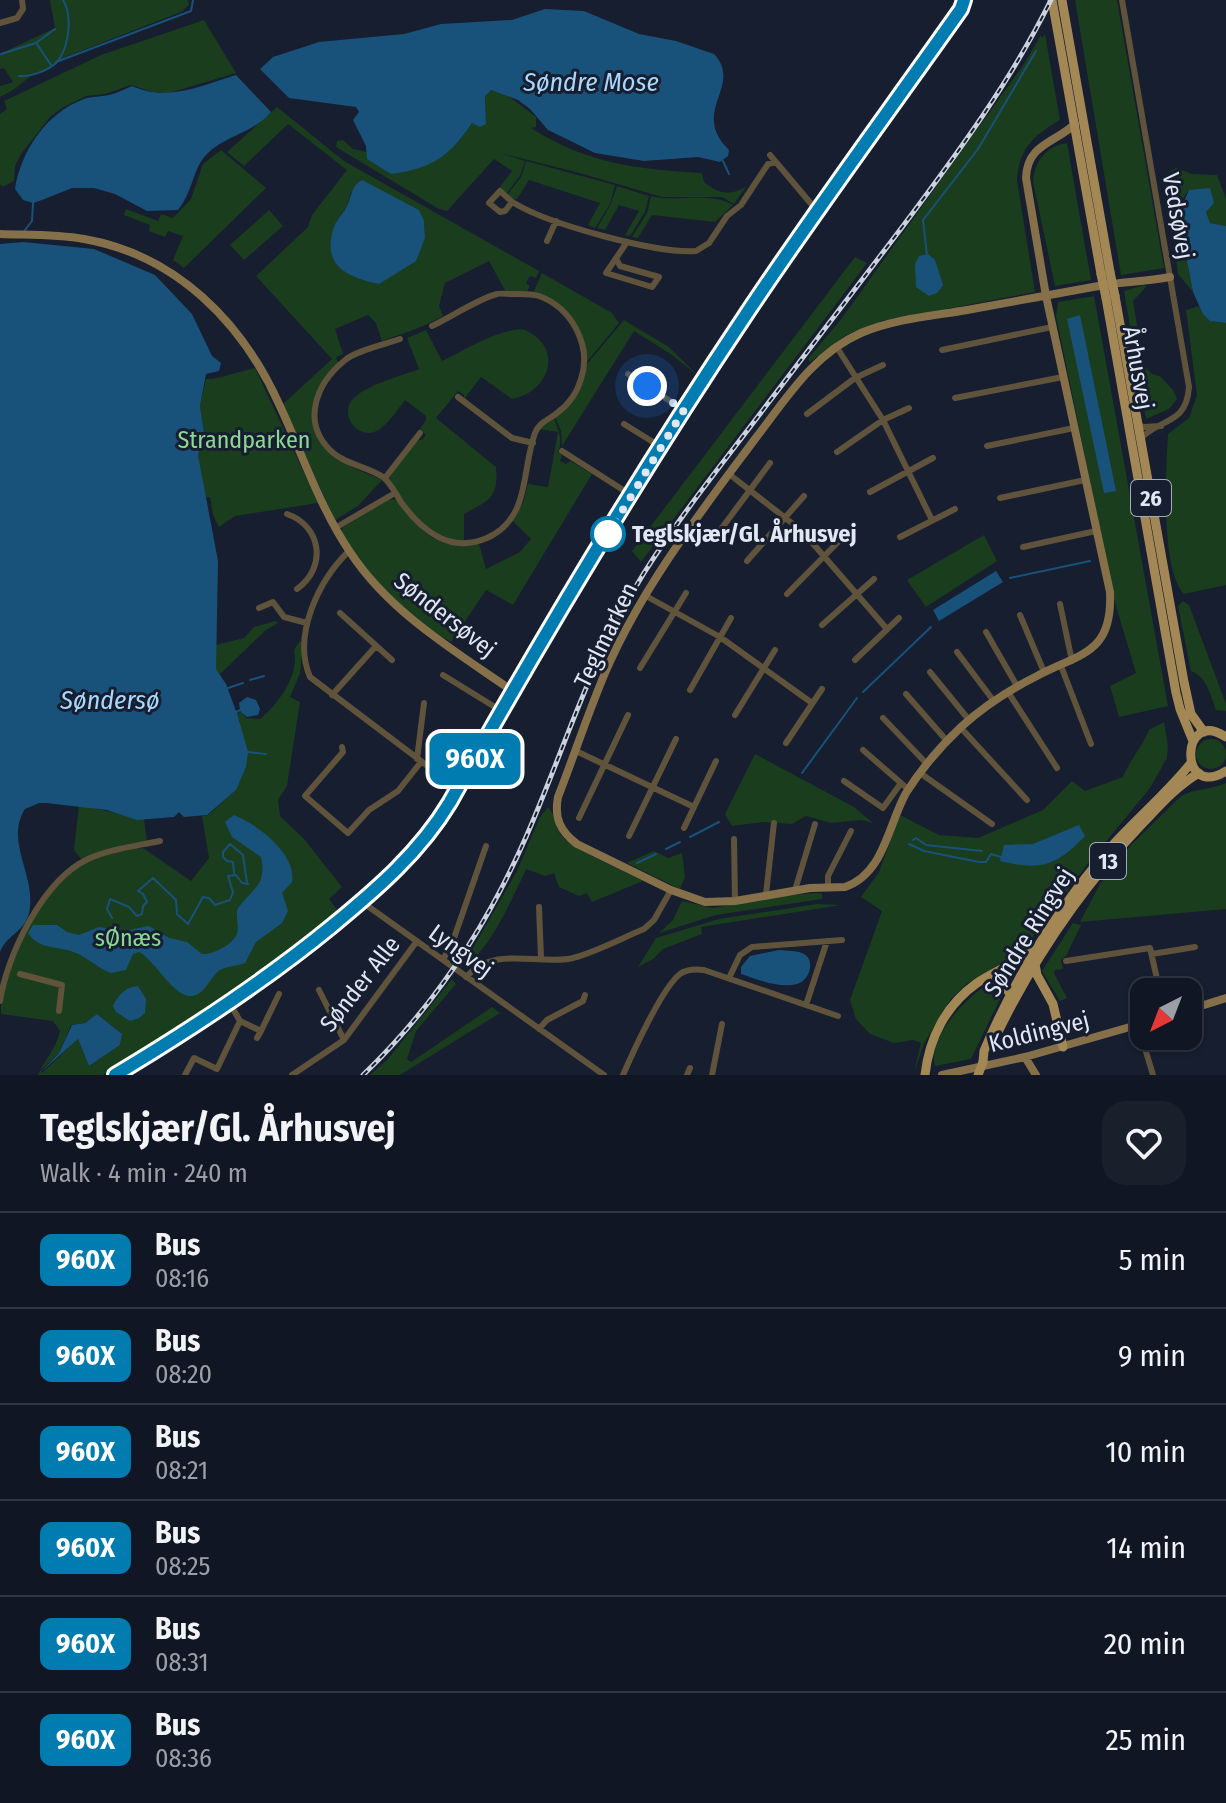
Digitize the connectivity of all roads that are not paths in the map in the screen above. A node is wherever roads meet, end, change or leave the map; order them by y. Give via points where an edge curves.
1 (22, 0) edge
2 (964, 0) edge
3 (1122, 0) edge
4 (1059, 1) edge
5 (0, 23) edge
6 (1075, 124) junction
7 (1047, 141) junction
8 (1078, 141) junction
9 (770, 155) dead end
10 (776, 162) junction
11 (512, 202) dead end
12 (818, 212) junction
13 (556, 221) junction
14 (0, 234) edge
15 (547, 241) dead end
16 (627, 242) junction
17 (617, 260) junction
18 (1106, 273) junction
19 (1170, 274) junction
20 (1046, 296) junction
21 (1110, 297) junction
22 (432, 326) dead end
23 (1052, 327) junction
24 (400, 339) dead end
25 (836, 346) junction
26 (942, 350) dead end
27 (883, 365) dead end
28 (628, 374) dead end
29 (1063, 377) junction
30 (855, 378) junction
31 (458, 397) dead end
32 (955, 398) dead end
33 (909, 408) dead end
34 (684, 410) junction
35 (807, 414) dead end
36 (883, 420) junction
37 (624, 424) dead end
38 (1137, 424) junction
39 (1161, 426) junction
40 (1074, 428) junction
41 (420, 433) dead end
42 (1140, 439) junction
43 (533, 443) junction
44 (987, 446) dead end
45 (661, 447) junction
46 (562, 451) dead end
47 (837, 452) dead end
48 (933, 458) dead end
49 (770, 463) dead end
50 (907, 470) junction
51 (729, 474) junction
52 (385, 478) junction
53 (1085, 480) junction
54 (749, 490) junction
55 (870, 492) dead end
56 (395, 493) junction
57 (631, 495) junction
58 (804, 496) dead end
59 (1000, 498) dead end
60 (955, 509) dead end
61 (287, 514) dead end
62 (784, 517) junction
63 (297, 518) junction
64 (932, 520) junction
65 (292, 527) dead end
66 (335, 528) junction
67 (1096, 531) junction
68 (900, 537) dead end
69 (841, 539) dead end
70 (713, 540) dead end
71 (1023, 547) dead end
72 (349, 551) junction
73 (823, 556) junction
74 (747, 561) dead end
75 (312, 575) junction
76 (874, 579) dead end
77 (325, 583) junction
78 (297, 589) dead end
79 (686, 593) dead end
80 (787, 594) dead end
81 (856, 594) junction
82 (646, 596) junction
83 (1060, 604) dead end
84 (259, 608) dead end
85 (674, 612) junction
86 (340, 613) dead end
87 (1020, 615) dead end
88 (731, 618) dead end
89 (899, 618) dead end
90 (307, 623) junction
91 (822, 625) dead end
92 (887, 629) junction
93 (986, 632) dead end
94 (720, 637) junction
95 (376, 646) junction
96 (775, 650) dead end
97 (957, 652) dead end
98 (392, 660) dead end
99 (855, 660) dead end
100 (1072, 661) junction
101 (1061, 666) junction
102 (640, 668) dead end
103 (764, 669) junction
104 (930, 672) dead end
105 (1044, 672) junction
106 (443, 675) dead end
107 (1017, 686) junction
108 (822, 689) dead end
109 (690, 690) dead end
110 (514, 692) junction
111 (1008, 692) junction
112 (906, 694) dead end
113 (332, 695) junction
114 (993, 700) junction
115 (424, 703) dead end
116 (812, 703) junction
117 (503, 712) junction
118 (628, 715) dead end
119 (735, 715) dead end
120 (883, 718) dead end
121 (969, 720) junction
122 (961, 728) junction
123 (1204, 732) junction
124 (1226, 736) edge
125 (676, 739) dead end
126 (947, 741) junction
127 (1193, 741) junction
128 (786, 743) dead end
129 (1091, 744) dead end
130 (342, 747) dead end
131 (863, 750) dead end
132 (576, 751) junction
133 (419, 761) junction
134 (716, 761) dead end
135 (1191, 763) junction
136 (604, 764) junction
137 (927, 764) junction
138 (1057, 768) dead end
139 (1226, 771) edge
140 (920, 773) junction
141 (1199, 773) junction
142 (844, 781) dead end
143 (901, 783) junction
144 (653, 788) junction
145 (458, 789) junction
146 (909, 790) junction
147 (1027, 800) dead end
148 (694, 807) junction
149 (579, 818) dead end
150 (774, 823) dead end
151 (815, 824) dead end
152 (992, 824) dead end
153 (684, 828) dead end
154 (851, 831) dead end
155 (629, 836) dead end
156 (734, 839) dead end
157 (160, 841) dead end
158 (486, 846) dead end
159 (828, 887) junction
160 (671, 890) junction
161 (795, 890) junction
162 (766, 894) junction
163 (735, 901) junction
164 (362, 902) junction
165 (539, 907) dead end
166 (842, 940) dead end
167 (417, 941) junction
168 (827, 941) junction
169 (1038, 946) junction
170 (1195, 947) dead end
171 (1152, 954) junction
172 (541, 958) junction
173 (443, 960) junction
174 (1066, 961) dead end
175 (1035, 964) junction
176 (20, 974) dead end
177 (466, 977) junction
178 (729, 978) junction
179 (988, 978) junction
180 (1157, 978) edge
181 (319, 990) dead end
182 (279, 994) dead end
183 (1014, 994) junction
184 (585, 995) dead end
185 (1049, 995) junction
186 (1226, 998) edge
187 (0, 1001) edge
188 (229, 1002) junction
189 (806, 1005) junction
190 (1202, 1006) edge
191 (59, 1011) dead end
192 (838, 1016) dead end
193 (240, 1021) junction
194 (722, 1024) dead end
195 (1130, 1027) edge
196 (539, 1029) junction
197 (344, 1040) junction
198 (1063, 1047) junction
199 (1147, 1050) edge
200 (1025, 1057) junction
201 (115, 1075) edge
202 (185, 1075) edge
203 (292, 1075) edge
204 (604, 1075) edge
205 (623, 1075) edge
206 (712, 1075) edge
207 (925, 1075) edge
208 (942, 1075) edge
209 (978, 1075) edge
210 (1036, 1075) edge
211 (1153, 1075) edge

1 - 5 street via 17,18
2 - 12 street
3 - 19 street, Vedsøvej
4 - 6 main road, Århusvej / 26 via 1055,15
4 - 18 main road, Århusvej / 26
6 - 7 street, Teglmarken
6 - 8 main road, Århusvej / 26
7 - 8 street
7 - 20 street, Teglmarken via 1032,154 1026,171
8 - 18 main road, Århusvej / 26
9 - 10 street
10 - 12 street
10 - 16 street via 768,164 703,248 690,252
11 - 13 street
12 - 34 street
13 - 15 street
13 - 16 street
14 - 66 street, Søndersøvej via 104,243 143,258 201,293 265,376
16 - 17 street
17 - 17 street via 606,273 652,287 659,277 620,266
18 - 21 main road, Århusvej / 26, bridge
19 - 20 street, Teglmarken
19 - 39 street, Vedsøvej via 1189,387 1184,410
20 - 23 street, Teglmarken
20 - 25 street, Teglmarken via 882,325
21 - 38 main road, Århusvej / 26
21 - 127 main road, Århusvej / 26 via 1176,693
22 - 43 street via 498,293 538,296 568,317 584,353 582,379 570,401 539,426
23 - 26 street
23 - 29 street, Teglmarken
24 - 52 street via 344,359 324,381 315,404 315,421 329,449
25 - 30 street
25 - 51 street, Teglmarken via 800,379
27 - 30 street
28 - 34 street
29 - 32 street
29 - 40 street, Teglmarken
30 - 35 street
30 - 36 street
31 - 43 street via 512,438
33 - 36 street
34 - 45 street
36 - 47 street
36 - 50 street
37 - 45 street
38 - 39 street
38 - 42 main road, Århusvej / 26
39 - 42 street, Vedsøvej
40 - 44 street
40 - 53 street, Teglmarken
41 - 52 street
42 - 123 main road, Århusvej / 26 via 1188,702
43 - 56 street via 519,508 505,526 484,539 441,539 417,523
45 - 57 street
46 - 57 street
48 - 50 street
49 - 54 street
50 - 55 street
50 - 64 street
51 - 54 street
51 - 82 street, Teglmarken via 684,533
52 - 56 street
53 - 59 street
53 - 67 street, Teglmarken
54 - 62 street
54 - 70 street
56 - 66 street
57 - 110 street
58 - 62 street
60 - 64 street
61 - 63 street
62 - 73 street
62 - 74 street
63 - 65 street
63 - 75 street via 316,543
64 - 68 street
66 - 72 street, Søndersøvej
67 - 71 street
67 - 100 street, Teglmarken via 1110,592 1109,619 1100,639
69 - 73 street
72 - 77 street
72 - 110 street, Søndersøvej via 393,604
73 - 80 street
73 - 81 street
75 - 77 street
75 - 78 street
76 - 81 street
77 - 90 street
79 - 85 street
81 - 91 street
81 - 92 street
82 - 85 street
82 - 132 street, Teglmarken via 605,672
83 - 100 street
84 - 90 street via 273,602 284,617
85 - 94 street
85 - 102 street
86 - 95 street
87 - 105 street
88 - 94 street
89 - 92 street
90 - 113 street via 306,668
92 - 99 street
93 - 107 street
94 - 103 street
94 - 109 street
95 - 98 street
95 - 113 street
96 - 103 street
97 - 114 street
100 - 101 street, Teglmarken
101 - 105 street, Teglmarken
101 - 129 street
103 - 116 street
103 - 119 street
104 - 121 street
105 - 107 street, Teglmarken
106 - 117 street
107 - 111 street, Teglmarken
108 - 116 street
110 - 117 street
111 - 114 street, Teglmarken
111 - 138 street
112 - 126 street
113 - 133 street
114 - 121 street, Teglmarken
115 - 133 street
116 - 128 street
117 - 145 street
118 - 136 street
120 - 137 street
121 - 122 street, Teglmarken
122 - 126 street, Teglmarken
122 - 147 street
123 - 124 main road
123 - 127 main road
125 - 144 street
126 - 137 street, Teglmarken
127 - 135 main road
130 - 133 street via 305,796 348,833 369,810 398,791
131 - 143 street
132 - 136 street
132 - 160 street, Teglmarken via 558,797 561,828 577,844
133 - 145 street
134 - 148 street
135 - 141 main road
135 - 169 main road, Søndre Ringvej / 13 via 1107,851
136 - 144 street
136 - 149 street
137 - 140 street, Teglmarken
139 - 141 main road via 1214,776
140 - 146 street, Teglmarken
140 - 152 street
141 - 175 main road, Søndre Ringvej / 13 via 1109,860
142 - 143 street via 883,808
143 - 146 street
144 - 148 street
144 - 155 street
145 - 164 street via 416,849
146 - 159 street, Teglmarken via 870,873 855,884
148 - 153 street
150 - 162 street
151 - 161 street
154 - 159 street via 828,876
156 - 163 street
157 - 187 street via 90,858 66,875 12,954
158 - 173 street
159 - 161 street, Teglmarken
160 - 163 street, Teglmarken via 705,902
160 - 172 street via 644,929 572,958
161 - 162 street, Teglmarken
162 - 163 street, Teglmarken
164 - 167 street, Lyngvej
164 - 188 street
165 - 172 street
166 - 168 street
167 - 173 street, Lyngvej
167 - 197 street, Sønder Alle
168 - 178 street via 752,947 740,955
168 - 189 street
169 - 179 main road
169 - 183 main road, Søndre Ringvej / 13
170 - 171 street
171 - 174 street via 1150,948
171 - 180 street
172 - 177 street via 488,960
173 - 177 street, Lyngvej
175 - 183 main road, Søndre Ringvej / 13
175 - 185 main road
176 - 191 street via 62,985
177 - 196 street, Lyngvej
178 - 189 street
178 - 205 street via 696,969 676,978
179 - 183 main road
179 - 207 main road via 948,1011 931,1045
181 - 197 street
182 - 193 street via 259,1035
183 - 185 main road via 1034,987
183 - 209 main road, Søndre Ringvej / 13, bridge
184 - 196 street
185 - 198 main road
186 - 190 street
188 - 193 street
188 - 201 street
189 - 192 street
193 - 202 street via 217,1069 194,1058
194 - 206 street
195 - 198 street, Koldingvej
196 - 204 street, Lyngvej
197 - 203 street, Sønder Alle
198 - 200 street, Koldingvej
199 - 211 street
200 - 208 street, Koldingvej
200 - 210 street

